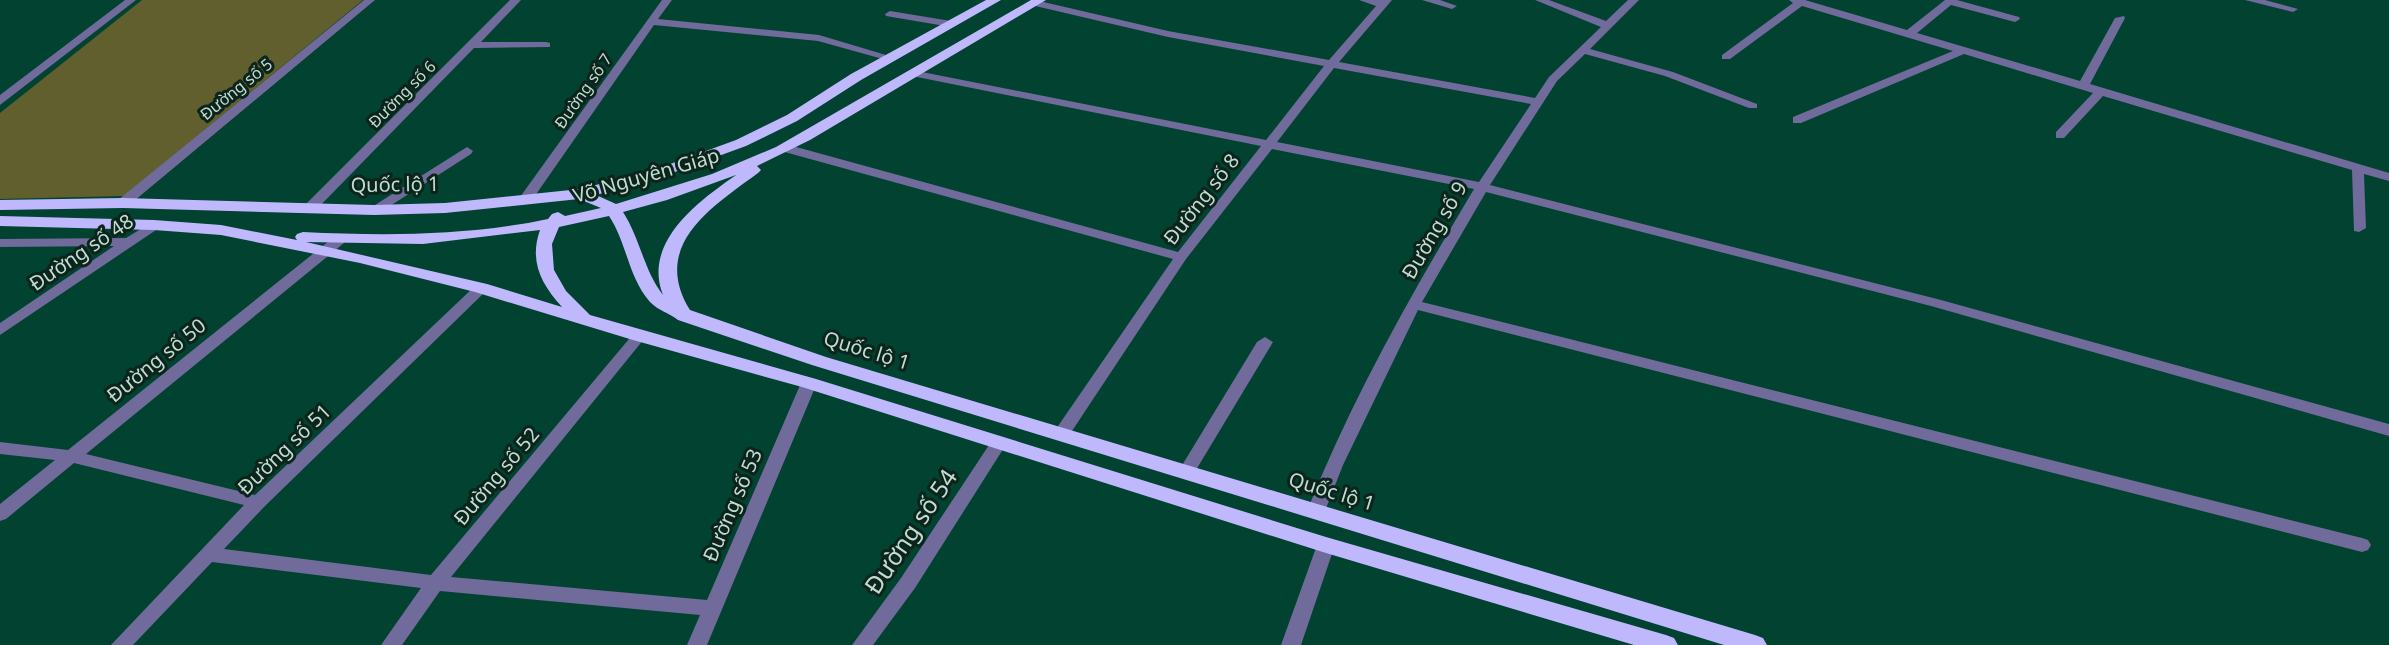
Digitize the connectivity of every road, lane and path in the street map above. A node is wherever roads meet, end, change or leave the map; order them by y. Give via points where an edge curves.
1 (131, 0) edge
2 (370, 0) edge
3 (516, 0) edge
4 (667, 0) edge
5 (995, 0) edge
6 (1364, 0) edge
7 (1427, 0) edge
8 (1540, 0) edge
9 (1634, 0) edge
10 (2250, 0) edge
11 (1798, 1) edge
12 (1950, 1) edge
13 (1037, 2) edge
14 (1385, 2) edge
15 (1452, 6) dead end
16 (2294, 9) dead end
17 (890, 14) dead end
18 (2120, 18) dead end
19 (2015, 19) dead end
20 (652, 22) junction
21 (951, 24) junction
22 (1606, 25) junction
23 (1909, 34) junction
24 (474, 45) junction
25 (546, 45) dead end
26 (1581, 50) junction
27 (1964, 50) junction
28 (1726, 57) dead end
29 (890, 58) junction
30 (1332, 63) junction
31 (917, 74) junction
32 (2083, 86) junction
33 (2102, 91) junction
34 (0, 101) edge
35 (1539, 102) junction
36 (1753, 106) dead end
37 (1797, 120) dead end
38 (2060, 135) dead end
39 (1268, 144) junction
40 (779, 151) junction
41 (466, 152) dead end
42 (2358, 168) junction
43 (2389, 177) edge
44 (1482, 187) junction
45 (581, 194) junction
46 (525, 200) junction
47 (123, 204) junction
48 (0, 205) edge
49 (309, 209) junction
50 (374, 210) junction
51 (613, 210) junction
52 (0, 222) edge
53 (553, 222) junction
54 (154, 225) junction
55 (2359, 228) dead end
56 (221, 230) junction
57 (339, 240) junction
58 (129, 242) junction
59 (0, 243) edge
60 (325, 251) junction
61 (1181, 257) junction
62 (481, 288) junction
63 (1413, 304) junction
64 (684, 315) junction
65 (589, 321) junction
66 (0, 330) edge
67 (639, 336) junction
68 (1265, 342) dead end
69 (809, 383) junction
70 (2389, 430) edge
71 (1062, 433) junction
72 (999, 443) junction
73 (0, 448) edge
74 (70, 456) junction
75 (1187, 471) junction
76 (258, 502) junction
77 (1316, 511) junction
78 (0, 514) edge
79 (1326, 545) junction
80 (2362, 545) dead end
81 (208, 555) junction
82 (435, 583) junction
83 (712, 608) junction
84 (121, 645) edge
85 (391, 645) edge
86 (697, 645) edge
87 (862, 645) edge
88 (1291, 645) edge
89 (1666, 645) edge
90 (1755, 645) edge

1 - 34 street
2 - 47 street, Đường số 5
3 - 24 street, Đường số 6
4 - 20 street, Đường số 7
5 - 21 highway, Võ Nguyên Giáp
6 - 14 street
7 - 15 street
8 - 22 street
9 - 22 street, Đường số 9
10 - 16 street
11 - 23 street
11 - 28 street
12 - 19 street
12 - 23 street
13 - 30 street via 1168,34
13 - 31 highway, Võ Nguyên Giáp
14 - 30 street, Đường số 8
17 - 21 street
18 - 32 street
20 - 29 street via 819,38
20 - 46 street, Đường số 7
21 - 29 highway, Võ Nguyên Giáp
22 - 26 street, Đường số 9
23 - 27 street
24 - 25 street
24 - 49 street, Đường số 6
26 - 35 street, Đường số 9 via 1553,79
26 - 36 street via 1669,75
27 - 32 street
27 - 37 street
29 - 45 highway, Võ Nguyên Giáp via 792,118 741,143 656,174
30 - 35 street
30 - 39 street, Đường số 8
31 - 39 street
31 - 40 highway, Võ Nguyên Giáp
32 - 33 street
33 - 38 street
33 - 42 street
35 - 44 street, Đường số 9
39 - 44 street
39 - 61 street, Đường số 8
40 - 51 highway, Võ Nguyên Giáp via 705,181
40 - 61 street
40 - 64 highway via 710,203 672,242 667,264 669,288
41 - 50 street
42 - 43 street
42 - 55 street
44 - 63 street, Đường số 9
44 - 70 street via 1925,300
45 - 46 highway, Quốc lộ 1
45 - 51 highway
45 - 53 highway
46 - 50 highway, Quốc lộ 1
47 - 48 highway, Quốc lộ 1
47 - 49 highway, Quốc lộ 1
49 - 50 highway, Quốc lộ 1
51 - 53 highway, Võ Nguyên Giáp
51 - 64 highway, Quốc lộ 1 via 645,286 668,309
52 - 54 highway
53 - 57 highway, Võ Nguyên Giáp via 463,235
53 - 65 highway via 545,240 544,269 561,298
54 - 56 highway
54 - 58 street, Đường số 48
56 - 57 highway, Võ Nguyên Giáp
56 - 60 highway
57 - 60 street, Đường số 50
58 - 59 street
58 - 66 street, Đường số 48
60 - 62 highway
60 - 74 street, Đường số 50
61 - 71 street, Đường số 8
62 - 65 highway
62 - 76 street, Đường số 51
63 - 77 street, Đường số 9 via 1334,465
63 - 80 street
64 - 71 highway, Quốc lộ 1 via 819,361
65 - 67 highway
67 - 69 highway
67 - 82 street, Đường số 52
68 - 75 street
69 - 72 highway
69 - 83 street, Đường số 53
71 - 75 highway, Quốc lộ 1
72 - 79 highway
72 - 87 street, Đường số 54 via 908,583
73 - 74 street
74 - 76 street
74 - 78 street, Đường số 50
75 - 77 highway, Quốc lộ 1
76 - 81 street, Đường số 51
77 - 90 highway, Quốc lộ 1
79 - 88 street
79 - 89 highway
81 - 82 street
81 - 84 street, Đường số 51
82 - 83 street
82 - 85 street, Đường số 52
83 - 86 street, Đường số 53

